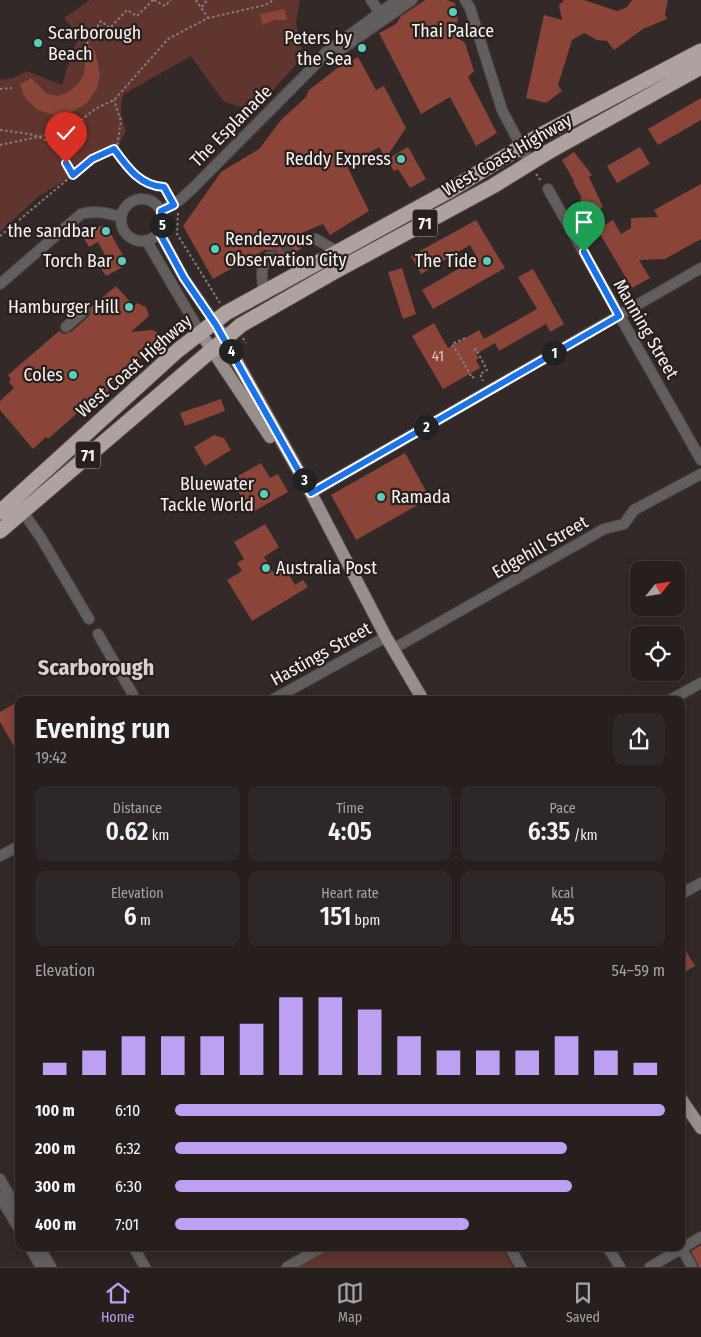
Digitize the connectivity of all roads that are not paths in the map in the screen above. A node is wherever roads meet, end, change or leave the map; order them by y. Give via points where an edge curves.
1 (371, 0) edge
2 (397, 0) edge
3 (412, 0) edge
4 (465, 0) edge
5 (382, 15) junction
6 (701, 51) edge
7 (701, 67) edge
8 (520, 146) junction
9 (530, 163) junction
10 (548, 189) road end
11 (161, 211) junction
12 (121, 217) junction
13 (159, 232) junction
14 (146, 240) junction
15 (301, 241) tunnel mouth
16 (338, 252) junction
17 (269, 257) dead end
18 (701, 268) edge
19 (0, 284) edge
20 (264, 292) junction
21 (85, 310) dead end
22 (619, 316) junction
23 (214, 321) junction
24 (66, 327) dead end
25 (200, 332) junction
26 (224, 339) junction
27 (211, 349) junction
28 (701, 460) edge
29 (701, 474) edge
30 (311, 493) junction
31 (0, 512) edge
32 (23, 512) junction
33 (0, 532) edge
34 (89, 618) dead end
35 (98, 634) dead end
36 (386, 637) junction
37 (393, 649) junction
38 (701, 683) edge
39 (134, 696) edge
40 (279, 696) edge
41 (421, 696) edge
42 (677, 696) edge
43 (15, 848) edge
44 (0, 856) edge
45 (701, 883) edge
46 (685, 892) edge
47 (685, 1104) edge
48 (699, 1120) edge
49 (0, 1179) edge
50 (0, 1197) edge
51 (13, 1212) edge
52 (701, 1237) edge
53 (685, 1245) edge
54 (32, 1251) edge
55 (42, 1251) edge
56 (136, 1251) edge
57 (316, 1251) edge
58 (512, 1251) edge
59 (610, 1251) edge
60 (674, 1251) edge
61 (676, 1251) edge
62 (41, 1267) edge
63 (51, 1267) edge
64 (145, 1267) edge
65 (287, 1267) edge
66 (521, 1267) edge
67 (620, 1267) edge
68 (650, 1267) edge
69 (692, 1267) edge

1 - 5 street
2 - 5 street, The Esplanade
3 - 5 street, The Esplanade
4 - 8 street via 502,110
5 - 11 street, The Esplanade via 335,43 174,205
6 - 8 highway, West Coast Highway / 71
7 - 9 highway, West Coast Highway / 71
8 - 9 street
8 - 16 highway, West Coast Highway / 71 via 447,192
9 - 26 highway, West Coast Highway / 71 via 332,272 241,325
10 - 22 street, Manning Street
11 - 12 street via 153,202 136,200 126,206
11 - 13 street
12 - 14 street via 122,227 128,235 136,240
12 - 19 street via 100,212 80,214
13 - 14 street
13 - 23 street via 184,278
14 - 25 street
15 - 16 street via 316,239
16 - 20 highway, West Coast Highway / 71
17 - 20 street via 261,275
18 - 22 street
20 - 23 highway, West Coast Highway / 71
21 - 24 street
22 - 28 street, Manning Street
22 - 30 street
23 - 25 highway, West Coast Highway / 71
23 - 26 main road
25 - 27 main road
25 - 31 highway, West Coast Highway / 71
26 - 27 highway, West Coast Highway / 71
26 - 30 main road
27 - 30 main road
27 - 32 highway, West Coast Highway / 71
29 - 37 street, Edgehill Street via 634,510 624,524 604,529
30 - 36 main road
32 - 33 highway, West Coast Highway / 71
32 - 34 street
35 - 39 street
36 - 37 main road
36 - 40 street, Hastings Street
37 - 41 main road
38 - 42 street
43 - 44 street
45 - 46 street
47 - 48 main road
49 - 51 street
50 - 51 street
52 - 53 street
54 - 62 street
55 - 63 street
56 - 64 street
57 - 65 street
58 - 66 street
59 - 67 street
60 - 68 street
61 - 69 street

